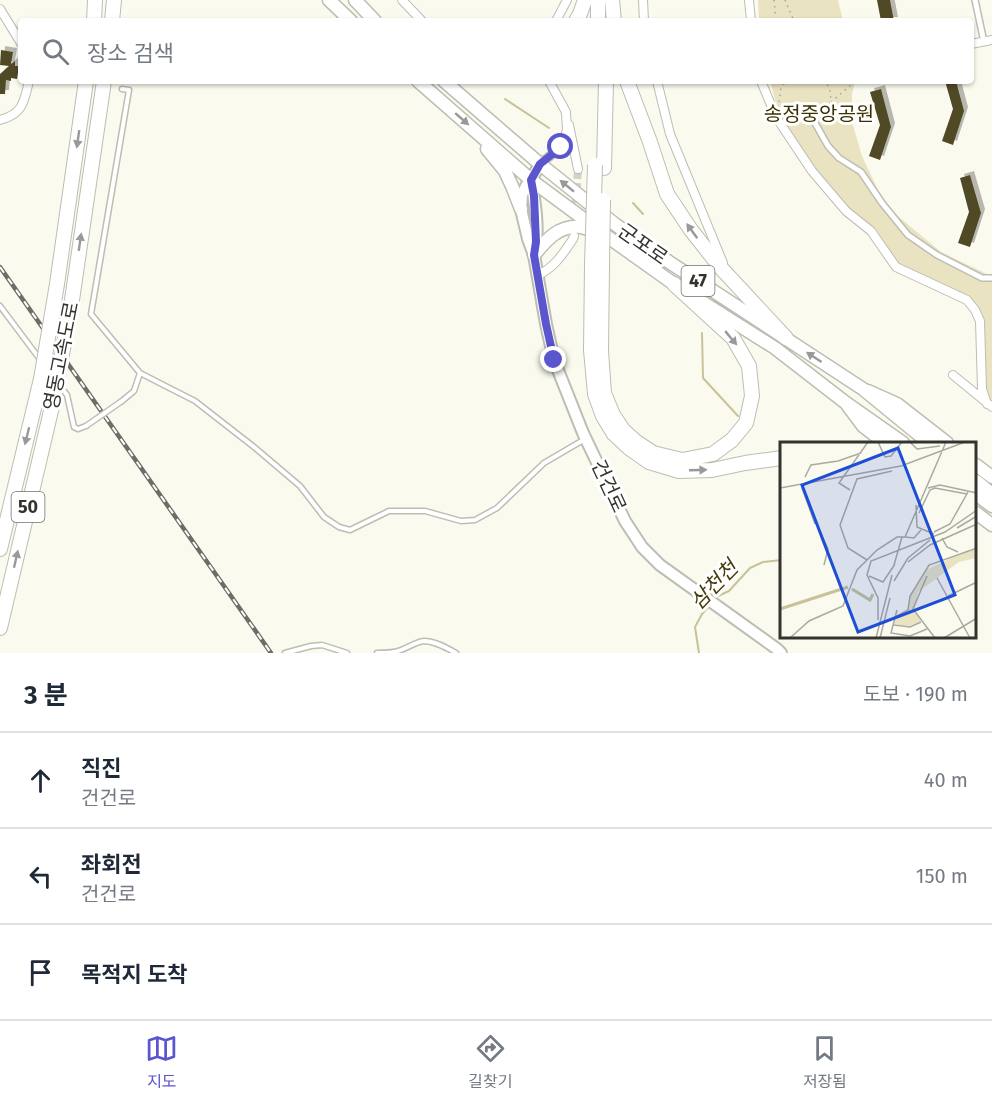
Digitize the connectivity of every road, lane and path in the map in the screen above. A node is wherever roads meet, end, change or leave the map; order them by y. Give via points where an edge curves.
1 (95, 0) edge
2 (114, 0) edge
3 (329, 0) edge
4 (355, 0) edge
5 (402, 0) edge
6 (567, 0) edge
7 (585, 0) edge
8 (598, 0) edge
9 (610, 0) edge
10 (643, 0) edge
11 (749, 0) edge
12 (774, 0) edge
13 (785, 0) edge
14 (975, 0) edge
15 (0, 9) edge
16 (94, 18) edge
17 (112, 18) edge
18 (348, 18) edge
19 (372, 18) edge
20 (419, 18) edge
21 (558, 18) edge
22 (578, 18) edge
23 (598, 18) edge
24 (607, 18) edge
25 (613, 18) edge
26 (644, 18) edge
27 (751, 18) edge
28 (776, 18) edge
29 (793, 18) edge
30 (18, 38) edge
31 (988, 41) edge
32 (28, 84) edge
33 (86, 84) edge
34 (104, 84) edge
35 (421, 84) edge
36 (447, 84) edge
37 (551, 84) edge
38 (597, 84) edge
39 (606, 84) edge
40 (628, 84) edge
41 (658, 84) edge
42 (762, 84) edge
43 (784, 84) edge
44 (826, 84) edge
45 (851, 84) edge
46 (122, 89) dead end
47 (831, 103) junction
48 (780, 106) dead end
49 (566, 112) junction
50 (784, 116) dead end
51 (0, 120) edge
52 (815, 123) junction
53 (488, 142) junction
54 (540, 164) junction
55 (600, 166) junction
56 (578, 169) tunnel mouth
57 (531, 180) junction
58 (521, 209) junction
59 (574, 236) dead end
60 (608, 237) junction
61 (534, 255) junction
62 (597, 266) junction
63 (538, 275) junction
64 (729, 277) junction
65 (992, 278) edge
66 (674, 284) junction
67 (0, 306) edge
68 (786, 338) junction
69 (140, 373) junction
70 (47, 375) junction
71 (953, 375) dead end
72 (863, 389) junction
73 (846, 403) junction
74 (990, 406) edge
75 (586, 438) junction
76 (884, 442) edge
77 (902, 442) edge
78 (928, 442) edge
79 (946, 442) edge
80 (780, 458) edge
81 (977, 466) edge
82 (992, 477) edge
83 (977, 483) edge
84 (992, 494) edge
85 (977, 495) edge
86 (992, 506) edge
87 (977, 514) edge
88 (992, 525) edge
89 (0, 549) edge
90 (0, 628) edge
91 (285, 653) edge
92 (347, 653) edge
93 (377, 653) edge
94 (456, 653) edge
95 (781, 653) edge

1 - 16 highway
2 - 17 highway
3 - 18 main road
4 - 19 main road
5 - 20 street
6 - 21 street
7 - 22 highway
8 - 23 highway
9 - 24 highway
9 - 25 highway
10 - 26 street
11 - 27 street
12 - 28 path
13 - 29 path
14 - 31 street
15 - 30 street
32 - 51 street via 17,113
33 -> 70 highway, 영동고속도로 / 50, bridge
90 -> 34 highway, 영동고속도로 / 50, bridge via 54,398
35 -> 53 main road, 군포로 / 47
36 - 54 main road, 군포로 / 47
37 - 49 street
38 - 55 highway
39 - 55 highway
64 -> 40 highway via 667,194
41 - 64 street via 670,134
42 - 74 street via 776,117 812,171 846,211 872,231 896,267 967,300 975,310 980,321 982,389
43 - 48 path
44 - 47 path
45 - 47 path
46 - 69 lane via 129,90 91,314
47 - 52 path
49 - 54 street via 567,130 561,147
49 - 56 street
50 - 52 path via 796,123
52 - 65 street via 828,146 861,172 908,235 937,255 982,278
53 - 57 main road, 군포로 / 47
53 - 58 main road via 486,149 505,171
54 - 57 main road
68 -> 54 main road, 군포로 / 47 via 616,225
55 - 62 highway, bridge
57 - 58 main road via 522,195
57 - 60 main road, 군포로 / 47
57 - 61 main road, 건건로
58 - 61 main road, 건건로
59 - 63 street via 556,263
60 - 61 main road via 583,227 568,228 549,237
60 - 66 main road, 군포로 / 47
61 - 63 main road, 건건로
66 -> 62 highway via 733,338 749,366 752,396 746,423 732,440 713,454 682,460 653,453 623,430 613,415 604,393
62 -> 80 highway via 591,350 595,394 614,434 649,462 678,471 712,470
63 - 75 main road, 건건로 via 554,360
64 - 68 highway
66 - 73 main road, 군포로 / 47 via 776,348
67 - 70 lane
72 -> 68 main road, 군포로 / 47
69 - 70 lane, bridge via 134,391 78,429 74,427 67,395
69 - 75 lane via 195,401 300,486 324,517 350,530 389,511 425,511 461,521 476,520 497,508 544,463
70 -> 89 highway, 영동고속도로 / 50
71 - 74 street
72 - 78 main road, 47
72 - 79 main road, 군포로 / 47 via 897,404
73 - 76 main road, 군포로 / 47 via 863,426
73 - 77 main road, 47
75 - 95 main road, 건건로 via 625,521 642,547 660,565
81 - 82 main road
83 - 84 main road
85 - 86 main road
87 - 88 main road
91 - 92 lane via 322,645
93 - 94 lane via 424,641

